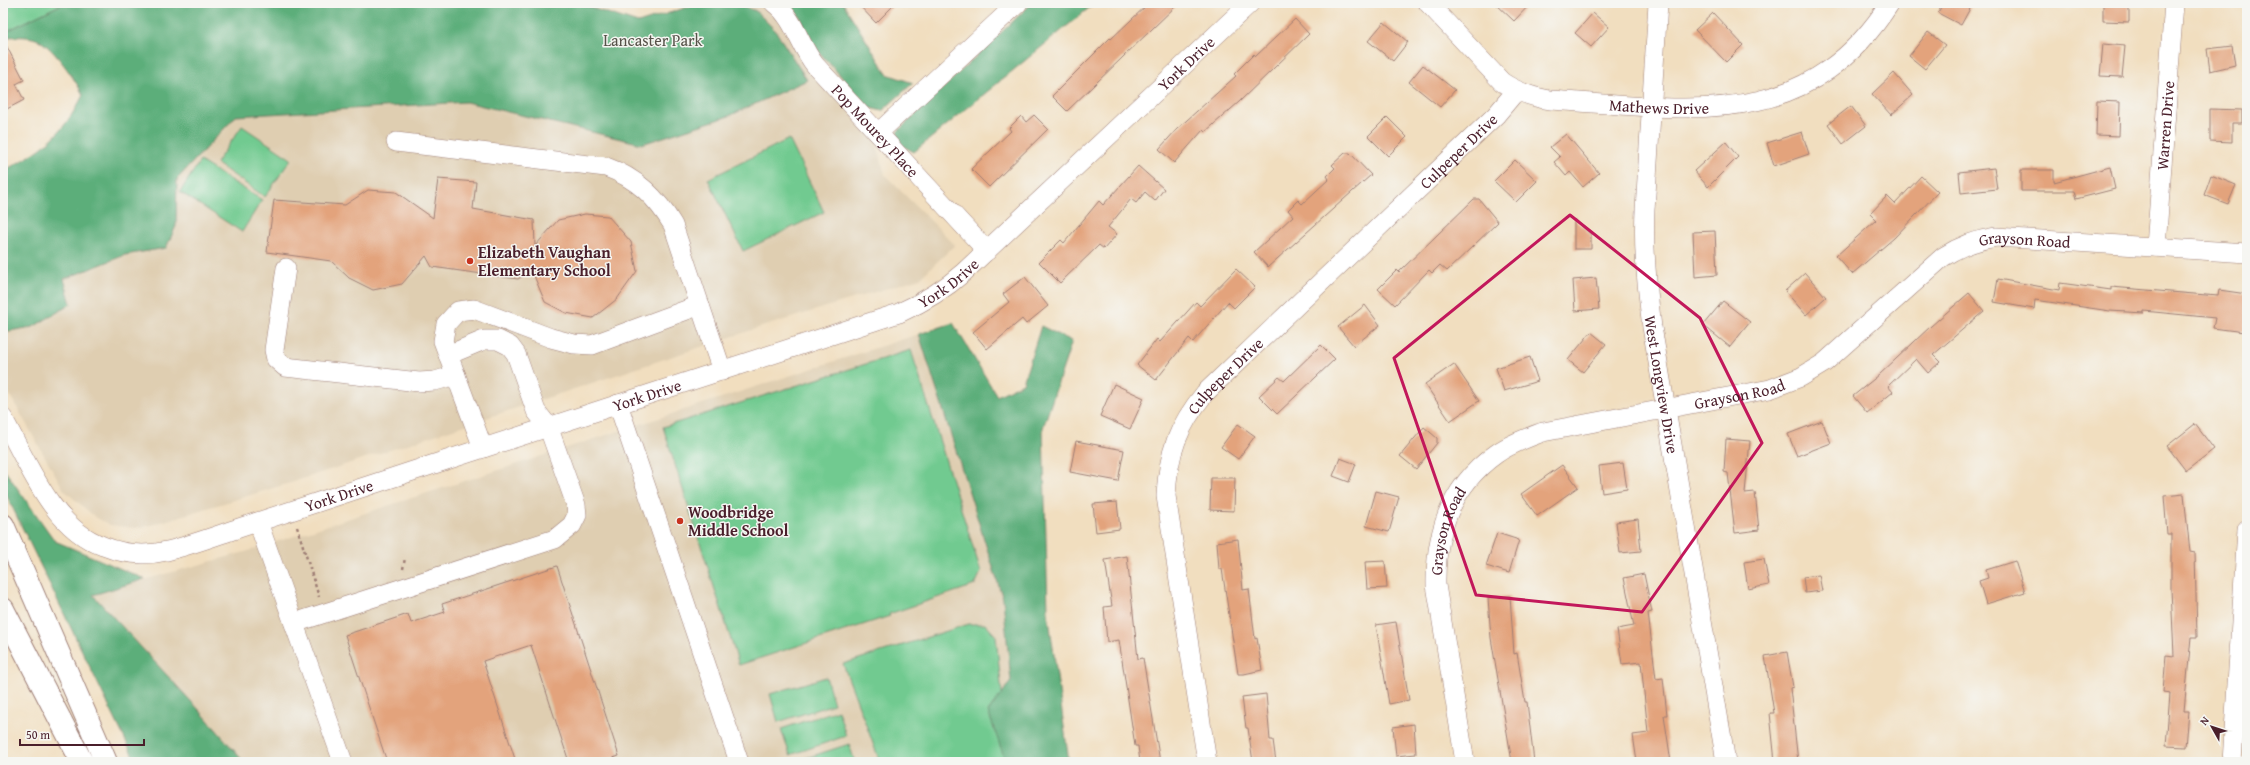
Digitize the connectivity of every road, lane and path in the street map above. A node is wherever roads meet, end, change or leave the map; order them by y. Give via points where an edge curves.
1 (774, 3) edge
2 (1018, 3) edge
3 (1250, 3) edge
4 (1428, 3) edge
5 (1658, 3) edge
6 (1890, 3) edge
7 (2174, 3) edge
8 (1516, 91) junction
9 (1651, 106) junction
10 (878, 133) junction
11 (396, 142) dead end
12 (2156, 247) junction
13 (987, 251) junction
14 (2247, 253) edge
15 (286, 268) dead end
16 (700, 305) junction
17 (445, 348) junction
18 (722, 371) junction
19 (456, 375) junction
20 (618, 404) junction
21 (1666, 408) junction
22 (3, 418) edge
23 (548, 426) junction
24 (483, 448) junction
25 (258, 522) junction
26 (3, 525) edge
27 (297, 525) dead end
28 (2247, 530) edge
29 (405, 558) dead end
30 (403, 572) dead end
31 (320, 601) dead end
32 (3, 609) edge
33 (294, 623) junction
34 (82, 762) edge
35 (106, 762) edge
36 (343, 762) edge
37 (739, 762) edge
38 (1207, 762) edge
39 (1465, 762) edge
40 (1726, 762) edge
41 (2232, 762) edge

1 - 10 street, Pop Mourey Place via 790,19 815,65
2 - 10 street
3 - 13 street, York Drive
4 - 8 street, Mathews Drive via 1502,82
5 - 9 street, West Longview Drive
6 - 9 street, Mathews Drive via 1872,30 1845,56 1818,76 1782,94 1726,107
7 - 12 street, Warren Drive
8 - 9 street, Mathews Drive via 1550,100
8 - 38 street, Culpeper Drive via 1496,115 1205,393 1190,411 1179,432 1167,472 1166,496
9 - 21 street, West Longview Drive via 1643,245 1652,327
10 - 13 street, Pop Mourey Place
11 - 16 street via 606,167 632,179 658,202 672,226
12 - 14 street, Grayson Road
12 - 21 street, Grayson Road via 1996,237 1977,240 1943,257 1846,345 1801,377 1770,389
13 - 18 street, York Drive via 942,291 924,302 899,313
15 - 19 street via 274,350 280,364 285,367 419,382
16 - 17 street via 592,345 574,344 551,338 474,309 458,311 446,324
16 - 18 street
17 - 19 street
17 - 23 street via 484,340 498,340 510,346 516,354 536,411
18 - 20 street, York Drive
19 - 24 street
20 - 23 street, York Drive
20 - 37 street
21 - 39 street, Grayson Road via 1550,430 1515,443 1496,453 1482,465 1455,498 1439,538 1436,585
21 - 40 street, West Longview Drive
22 - 25 street, York Drive via 54,508 67,524 102,546 126,553 147,554 167,551
23 - 24 street, York Drive
23 - 33 street via 576,505 577,515 564,534 548,542
24 - 25 street, York Drive
25 - 33 street
26 - 35 highway
27 - 31 path
28 - 41 street
29 - 30 path
32 - 34 highway
33 - 36 street

